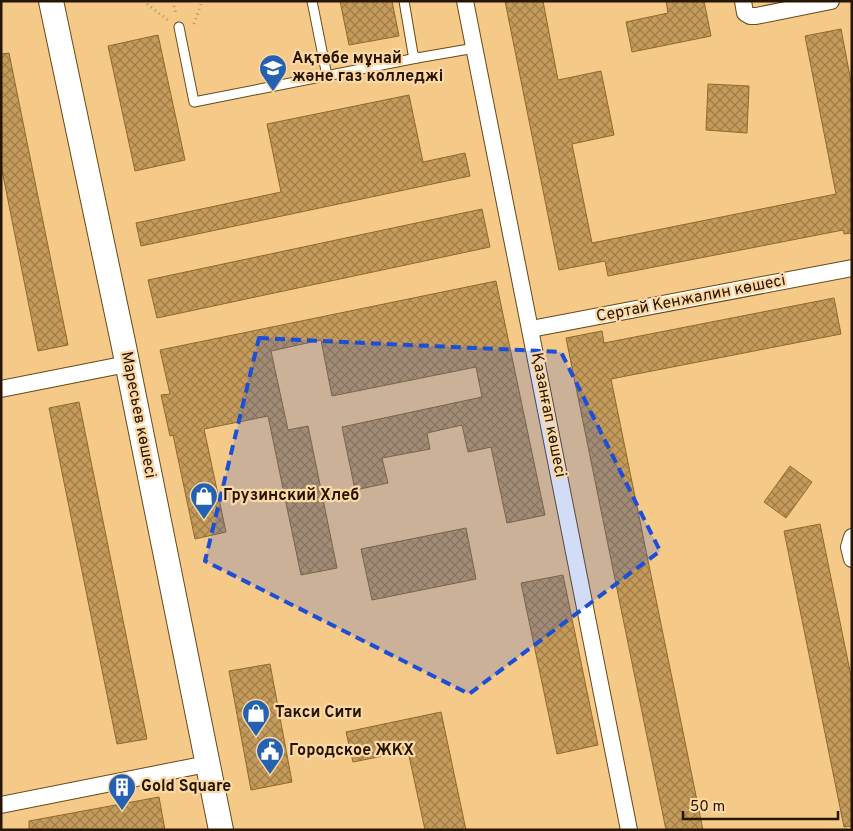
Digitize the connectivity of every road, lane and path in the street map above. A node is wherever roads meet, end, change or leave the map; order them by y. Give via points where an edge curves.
1 (51, 1) edge
2 (117, 1) edge
3 (129, 1) edge
4 (143, 1) edge
5 (202, 1) edge
6 (312, 1) edge
7 (404, 1) edge
8 (465, 1) edge
9 (743, 1) edge
10 (831, 1) edge
11 (179, 27) junction
12 (475, 48) junction
13 (417, 58) junction
14 (327, 76) junction
15 (852, 268) edge
16 (531, 329) junction
17 (127, 364) junction
18 (1, 389) edge
19 (852, 537) edge
20 (852, 558) edge
21 (207, 764) junction
22 (1, 805) edge
23 (221, 830) edge
24 (629, 830) edge

1 - 17 main road, Маресьев көшесі
2 - 3 path
4 - 11 path
5 - 11 path via 195,24
6 - 14 lane
7 - 13 lane via 413,54
8 - 12 street, Қазанғап көшесі
9 - 10 street via 745,13 750,16
11 - 14 lane via 194,102
12 - 13 lane
12 - 16 street, Қазанғап көшесі
13 - 14 lane
15 - 16 street, Сертай Кенжалин көшесі
16 - 24 street, Қазанғап көшесі
17 - 18 street
17 - 21 main road, Маресьев көшесі
19 - 20 street via 849,547
21 - 22 street
21 - 23 main road, Маресьев көшесі

